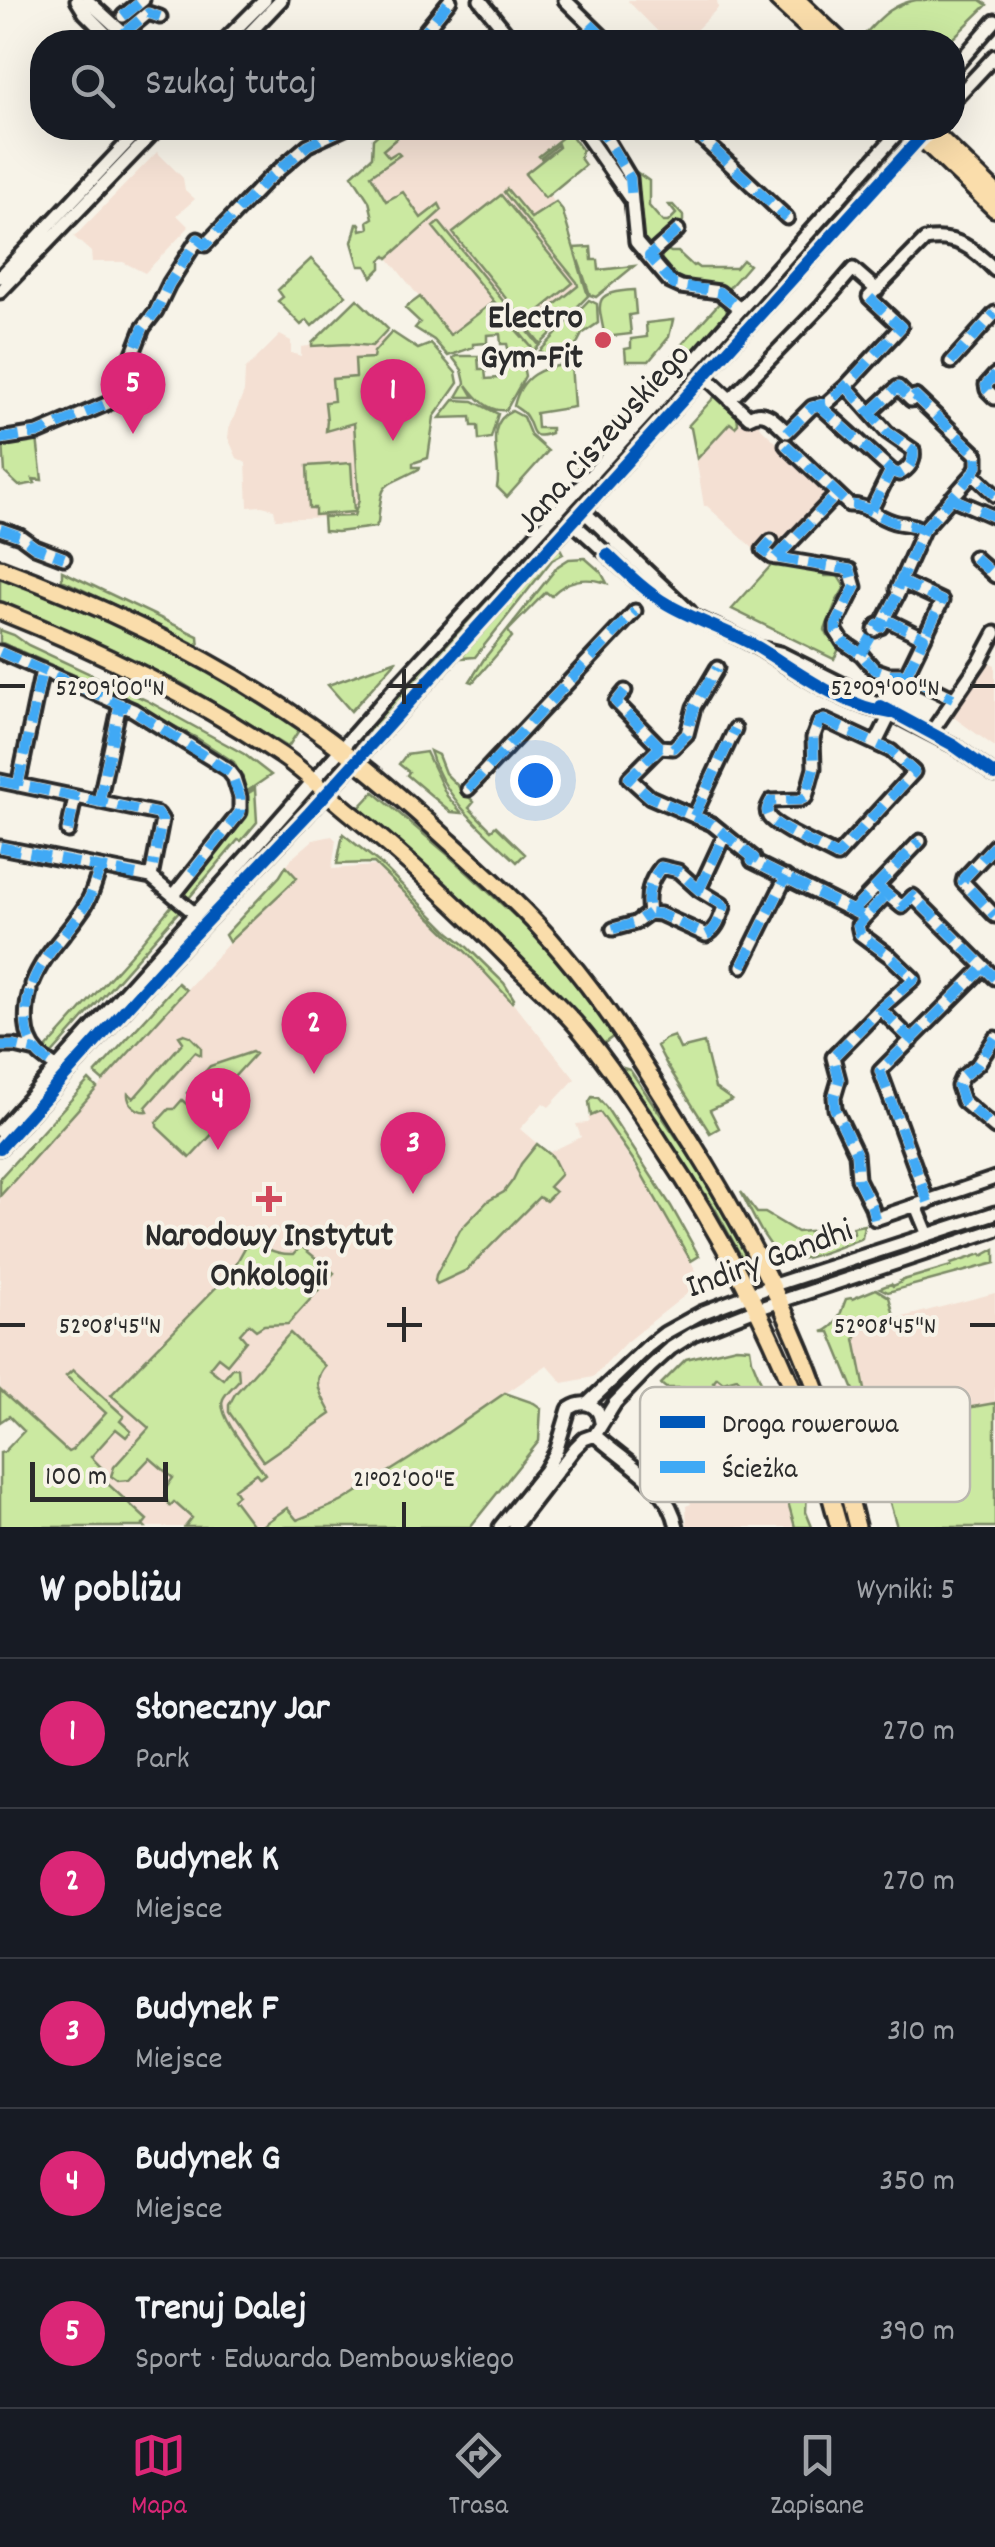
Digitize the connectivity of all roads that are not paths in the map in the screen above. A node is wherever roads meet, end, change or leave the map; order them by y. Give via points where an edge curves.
1 (77, 0) edge
2 (87, 0) edge
3 (143, 0) edge
4 (266, 0) edge
5 (281, 0) edge
6 (450, 0) edge
7 (480, 0) edge
8 (565, 0) edge
9 (778, 0) edge
10 (796, 0) edge
11 (123, 16) dead end
12 (160, 17) dead end
13 (995, 21) edge
14 (108, 30) edge
15 (112, 30) edge
16 (128, 30) edge
17 (236, 30) edge
18 (252, 30) edge
19 (426, 30) edge
20 (504, 30) edge
21 (596, 30) edge
22 (809, 30) edge
23 (828, 30) edge
24 (965, 55) edge
25 (995, 56) edge
26 (965, 88) edge
27 (130, 140) edge
28 (146, 140) edge
29 (319, 140) edge
30 (589, 140) edge
31 (602, 140) edge
32 (613, 140) edge
33 (704, 140) edge
34 (891, 140) edge
35 (914, 140) edge
36 (934, 140) edge
37 (936, 140) edge
38 (595, 148) junction
39 (995, 192) edge
40 (632, 201) junction
41 (995, 209) edge
42 (786, 218) dead end
43 (678, 230) dead end
44 (649, 256) junction
45 (995, 270) edge
46 (0, 277) edge
47 (877, 290) junction
48 (0, 292) edge
49 (740, 310) junction
50 (995, 313) edge
51 (952, 362) dead end
52 (995, 375) edge
53 (704, 376) junction
54 (846, 386) junction
55 (995, 398) edge
56 (730, 400) junction
57 (819, 405) junction
58 (870, 413) junction
59 (786, 438) junction
60 (0, 440) edge
61 (891, 470) junction
62 (973, 474) junction
63 (837, 494) junction
64 (995, 495) edge
65 (951, 498) junction
66 (569, 499) junction
67 (582, 510) junction
68 (871, 510) junction
69 (557, 511) junction
70 (995, 518) edge
71 (572, 522) junction
72 (920, 528) junction
73 (0, 529) edge
74 (771, 541) dead end
75 (974, 557) dead end
76 (64, 558) dead end
77 (776, 558) junction
78 (0, 568) edge
79 (995, 576) edge
80 (900, 581) junction
81 (0, 610) edge
82 (634, 611) dead end
83 (692, 614) junction
84 (886, 619) junction
85 (995, 632) edge
86 (924, 638) junction
87 (0, 652) edge
88 (861, 654) junction
89 (716, 668) dead end
90 (42, 670) junction
91 (906, 675) junction
92 (625, 691) dead end
93 (953, 698) junction
94 (120, 704) junction
95 (891, 713) junction
96 (735, 730) dead end
97 (932, 733) junction
98 (876, 743) junction
99 (660, 747) junction
100 (342, 749) junction
101 (355, 761) junction
102 (992, 775) edge
103 (313, 780) junction
104 (0, 781) edge
105 (18, 785) junction
106 (468, 789) dead end
107 (326, 792) junction
108 (75, 797) junction
109 (99, 802) junction
110 (694, 816) junction
111 (68, 831) dead end
112 (725, 834) junction
113 (920, 841) dead end
114 (995, 844) edge
115 (0, 847) edge
116 (100, 868) junction
117 (151, 877) junction
118 (786, 877) junction
119 (699, 890) junction
120 (882, 890) junction
121 (174, 895) junction
122 (195, 912) junction
123 (649, 913) junction
124 (859, 914) junction
125 (995, 916) edge
126 (205, 924) junction
127 (613, 930) dead end
128 (742, 966) dead end
129 (981, 970) dead end
130 (995, 978) edge
131 (880, 1009) junction
132 (995, 1038) edge
133 (912, 1040) junction
134 (0, 1046) edge
135 (36, 1052) junction
136 (57, 1068) junction
137 (995, 1128) edge
138 (0, 1131) edge
139 (0, 1148) edge
140 (995, 1178) edge
141 (922, 1204) junction
142 (995, 1212) edge
143 (995, 1230) edge
144 (928, 1235) junction
145 (772, 1286) junction
146 (754, 1301) junction
147 (780, 1302) junction
148 (790, 1387) edge
149 (813, 1387) edge
150 (588, 1404) junction
151 (601, 1422) junction
152 (565, 1425) junction
153 (590, 1437) junction
154 (640, 1474) edge
155 (667, 1502) edge
156 (832, 1502) edge
157 (850, 1502) edge
158 (500, 1527) edge
159 (514, 1527) edge
160 (677, 1527) edge
161 (839, 1527) edge
162 (857, 1527) edge

1 - 14 street
2 - 15 street
3 - 11 street
4 - 17 street
5 - 18 street
6 - 19 street
7 - 20 street
8 - 21 street
9 - 22 main road
10 - 23 main road
12 - 16 street via 148,13
13 - 24 street
25 - 26 street
27 - 46 street
28 - 48 street
29 - 60 street via 266,181 205,245 198,238 143,328 111,402 38,434
30 - 38 street
31 - 38 street
32 - 40 street via 630,178
33 - 42 street
34 - 49 street, Jana Ciszewskiego
35 - 53 street, Jana Ciszewskiego
36 - 41 main road
37 - 39 main road
38 - 40 street
40 - 44 street via 636,242
43 - 44 street
44 - 49 street via 674,285 719,292
45 - 47 street via 964,243 928,239
47 - 54 street via 870,296 901,327
47 - 56 street via 853,269
49 - 66 street, Jana Ciszewskiego
50 - 51 street
52 - 55 street via 986,386
53 - 56 street
53 - 67 street, Jana Ciszewskiego
54 - 57 street
54 - 58 street
56 - 59 street via 749,416 766,414
57 - 59 street
57 - 61 street
58 - 61 street via 912,450 906,470
58 - 62 street via 898,387 910,400 915,396 977,455
59 - 63 street
61 - 68 street
62 - 64 street
62 - 65 street
63 - 68 street
63 - 77 street
65 - 70 street
65 - 72 street
66 - 67 street
66 - 69 street, Jana Ciszewskiego
67 - 71 street, Jana Ciszewskiego
67 - 83 street
68 - 72 street
69 - 71 street
69 - 100 street, Jana Ciszewskiego
71 - 83 street via 642,586
71 - 101 street, Jana Ciszewskiego
72 - 80 street
73 - 76 street
74 - 77 street via 764,550
75 - 79 street
77 - 88 street via 850,570 855,587 836,632
78 - 100 main road via 178,645
80 - 84 street
80 - 86 street via 942,601
81 - 103 main road via 207,709
82 - 106 street
83 - 95 street via 857,703
84 - 86 street
84 - 88 street
85 - 93 street
86 - 91 street
87 - 90 street
88 - 91 street via 874,670
89 - 99 street via 685,738 673,748
90 - 94 street
90 - 105 street
91 - 93 street
92 - 99 street via 616,702
93 - 97 street
94 - 109 street
94 - 121 street via 227,769 240,797 240,812
95 - 97 street
95 - 98 street
96 - 110 street
97 - 102 street
98 - 98 street via 914,772 837,856 769,818 770,801 806,797 813,738 822,720
99 - 110 street via 629,778
100 - 101 main road
100 - 103 street, Jana Ciszewskiego
101 - 107 street, Jana Ciszewskiego
101 - 145 main road via 510,895 565,956 707,1165
103 - 107 main road
103 - 122 street, Jana Ciszewskiego
104 - 105 street
105 - 108 street
107 - 126 street, Jana Ciszewskiego
107 - 146 main road via 440,890 574,1023 682,1175
108 - 109 street
108 - 111 street
109 - 117 street via 161,817
110 - 112 street
112 - 118 street via 752,861
112 - 119 street
113 - 120 street
114 - 125 street via 963,881
115 - 116 street
116 - 117 street
116 - 135 street via 82,910 44,957 31,988 27,1024
117 - 121 street
118 - 124 street
118 - 128 street
119 - 123 street via 678,871 662,867 648,892
119 - 123 street via 724,907 706,936
120 - 124 street
120 - 130 street via 902,907 913,896
121 - 122 street
122 - 126 street
122 - 136 street, Jana Ciszewskiego
123 - 127 street
124 - 131 street via 860,934 914,979
126 - 139 street, Jana Ciszewskiego
129 - 133 street
131 - 133 street
131 - 141 street via 833,1058 839,1080 834,1105 875,1219
132 - 137 street via 958,1086 963,1101
133 - 141 street via 880,1071
134 - 135 street
135 - 136 street
136 - 138 street, Jana Ciszewskiego
140 - 141 street
141 - 144 street
142 - 144 street, Indiry Gandhi
143 - 147 street, Indiry Gandhi
144 - 145 street, Indiry Gandhi
145 - 146 street, Indiry Gandhi
145 - 147 main road
146 - 147 street, Indiry Gandhi
146 - 148 main road
146 - 150 street, Indiry Gandhi via 701,1313 665,1334
146 - 151 street, Indiry Gandhi via 671,1348
147 - 149 main road
150 - 151 street
150 - 152 street via 569,1409
151 - 153 street
152 - 153 street via 572,1436
152 - 158 street via 545,1471
153 - 154 street
153 - 159 street
155 - 160 street
156 - 161 main road
157 - 162 main road

